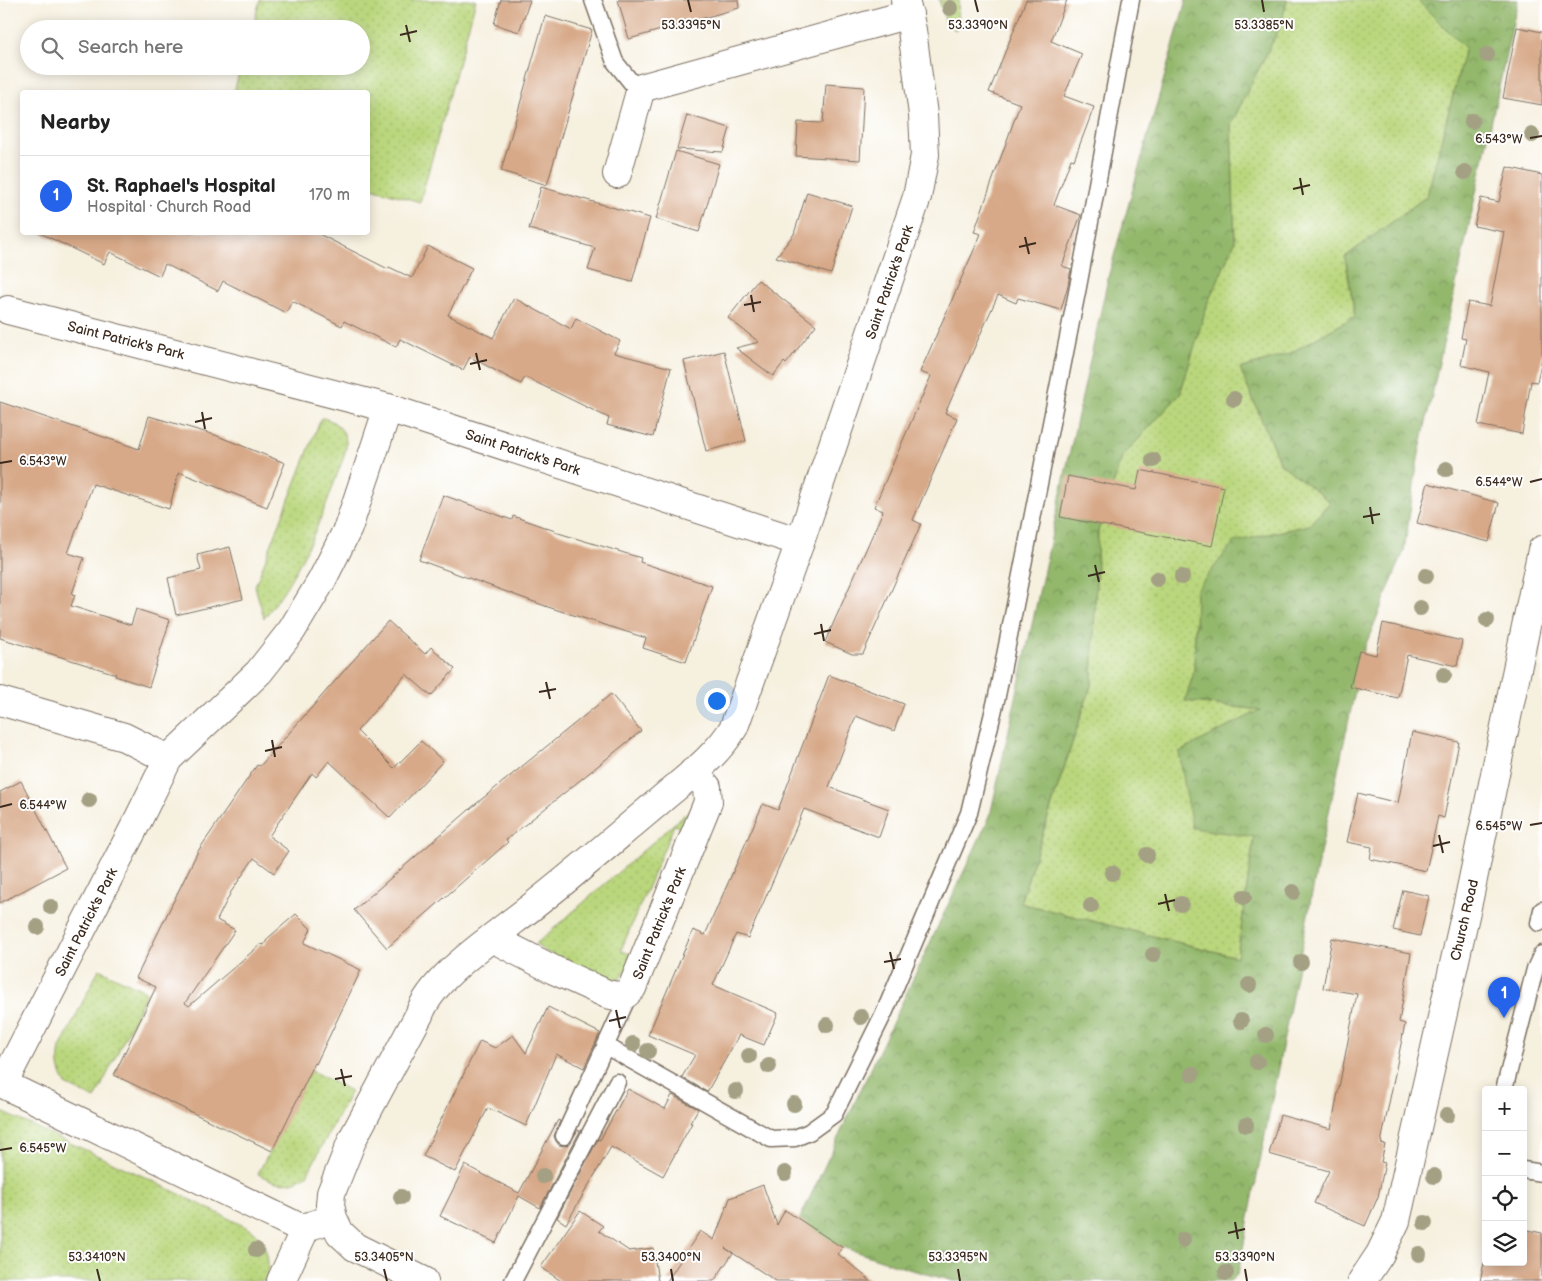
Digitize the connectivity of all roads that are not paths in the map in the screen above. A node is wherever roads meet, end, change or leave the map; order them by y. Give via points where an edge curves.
1 (593, 0) edge
2 (1131, 0) edge
3 (907, 7) edge
4 (641, 88) junction
5 (617, 174) dead end
6 (8, 310) dead end
7 (388, 408) junction
8 (800, 542) junction
9 (1542, 550) edge
10 (0, 701) edge
11 (168, 758) junction
12 (693, 772) junction
13 (492, 938) junction
14 (1542, 954) edge
15 (632, 988) junction
16 (606, 1046) junction
17 (617, 1082) dead end
18 (1, 1084) edge
19 (1505, 1086) edge
20 (564, 1136) dead end
21 (1527, 1171) edge
22 (1542, 1173) edge
23 (332, 1218) junction
24 (305, 1230) junction
25 (281, 1281) edge
26 (424, 1281) edge
27 (513, 1281) edge
28 (1362, 1281) edge

1 - 4 lane via 615,62 631,82
2 - 16 lane via 997,696 969,813 885,1011 843,1097 834,1114 809,1132 795,1138 771,1139
3 - 4 street, Saint Patrick's Park
3 - 8 street, Saint Patrick's Park via 923,115 925,155 917,198
4 - 5 street
6 - 7 street, Saint Patrick's Park
7 - 8 street, Saint Patrick's Park
7 - 11 street, Saint Patrick's Park via 348,528 292,630 259,672
8 - 12 street, Saint Patrick's Park via 734,727 722,745
9 - 28 street, Church Road via 1471,889 1396,1221
10 - 11 street via 124,737
11 - 18 street, Saint Patrick's Park
12 - 13 street, Saint Patrick's Park
12 - 15 street, Saint Patrick's Park via 707,787 708,802
13 - 15 street, Saint Patrick's Park via 607,994 626,994
13 - 23 street, Saint Patrick's Park via 436,986 423,1005 353,1138 331,1193
14 - 19 lane via 1535,969
15 - 16 lane
16 - 20 lane
17 - 27 lane
18 - 24 street, Saint Patrick's Park
21 - 22 lane
23 - 24 street
23 - 26 street via 340,1233 355,1246
24 - 25 street

